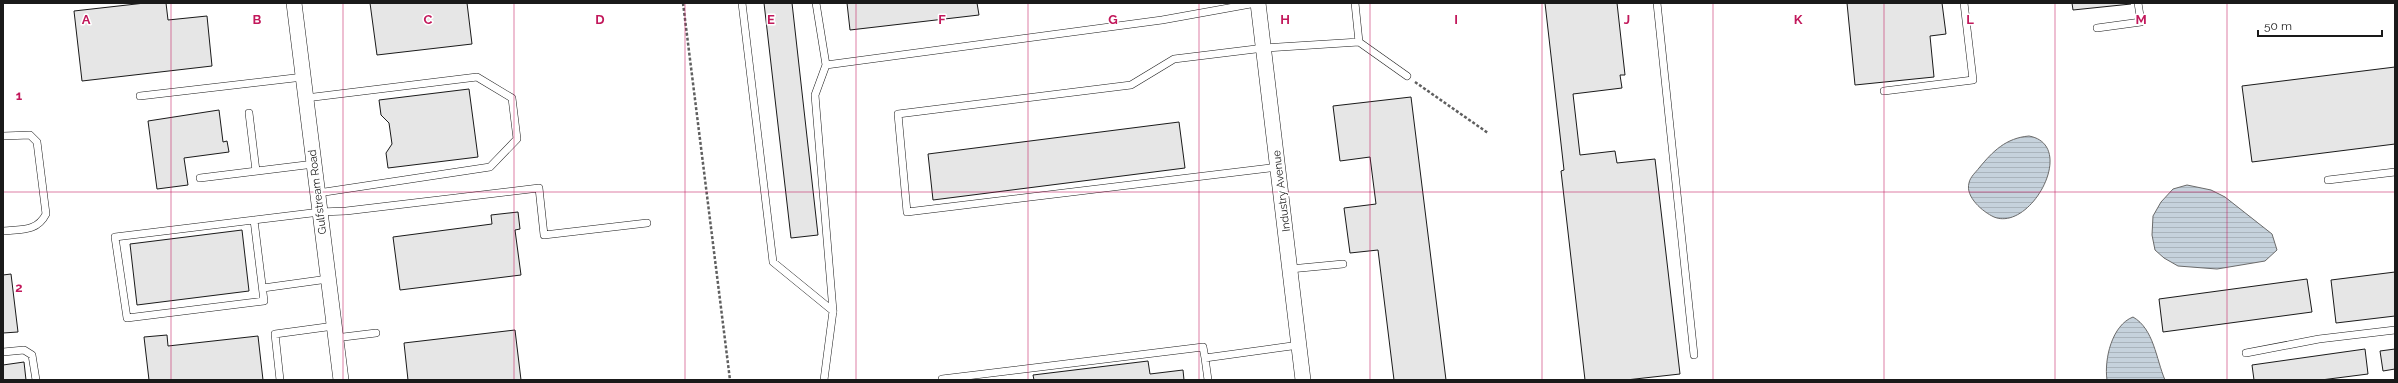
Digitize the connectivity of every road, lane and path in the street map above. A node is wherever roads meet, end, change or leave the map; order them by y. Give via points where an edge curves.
1 (294, 3) edge
2 (683, 3) edge
3 (742, 3) edge
4 (816, 3) edge
5 (1257, 3) edge
6 (1355, 3) edge
7 (1657, 3) edge
8 (1964, 3) edge
9 (2138, 3) edge
10 (2097, 28) dead end
11 (1359, 42) junction
12 (1264, 48) junction
13 (826, 65) junction
14 (1407, 76) joint
15 (303, 78) junction
16 (1884, 92) dead end
17 (140, 96) dead end
18 (306, 98) junction
19 (249, 112) dead end
20 (1488, 133) dead end
21 (3, 136) edge
22 (314, 164) junction
23 (1278, 167) junction
24 (256, 171) junction
25 (2395, 172) edge
26 (200, 178) dead end
27 (2328, 180) dead end
28 (318, 193) junction
29 (320, 212) junction
30 (254, 220) junction
31 (646, 223) dead end
32 (3, 231) edge
33 (1343, 264) dead end
34 (1290, 269) junction
35 (328, 279) junction
36 (263, 288) junction
37 (832, 311) junction
38 (2395, 330) edge
39 (335, 332) junction
40 (376, 333) dead end
41 (1299, 345) junction
42 (3, 352) edge
43 (2246, 353) dead end
44 (1694, 355) dead end
45 (1206, 358) junction
46 (942, 379) dead end
47 (36, 380) edge
48 (280, 380) edge
49 (340, 380) edge
50 (730, 380) edge
51 (824, 380) edge
52 (1208, 380) edge
53 (1303, 380) edge

1 - 15 street, Gulfstream Road
2 - 50 path
3 - 37 lane via 773,262
4 - 13 lane
5 - 12 street, Industry Avenue
5 - 13 lane via 1162,20
6 - 11 lane
7 - 44 lane
8 - 16 lane via 1973,80
9 - 10 lane via 2141,22
11 - 12 lane
11 - 14 lane
12 - 23 street, Industry Avenue
12 - 23 lane via 1174,59 1131,85 898,114 907,212
13 - 37 lane via 815,95
14 - 20 path
15 - 17 lane
15 - 18 street, Gulfstream Road
18 - 22 street, Gulfstream Road
18 - 28 lane via 477,77 512,98 517,139 490,167
19 - 24 lane
21 - 32 lane via 30,135 37,142 46,214 42,223 34,227
22 - 24 lane
22 - 28 street, Gulfstream Road
23 - 34 street, Industry Avenue
24 - 26 lane
25 - 27 lane
28 - 29 street, Gulfstream Road
29 - 30 lane
29 - 31 lane via 538,188 544,235
29 - 35 street, Gulfstream Road
30 - 36 lane
30 - 36 lane via 115,237 127,318 264,301
33 - 34 lane
34 - 41 street, Industry Avenue
35 - 36 lane
35 - 39 street, Gulfstream Road
37 - 51 lane
38 - 43 lane via 2319,339
39 - 40 lane
39 - 48 lane via 275,334
39 - 49 street, Gulfstream Road
41 - 45 lane
41 - 53 street, Industry Avenue
42 - 47 lane via 24,350 32,355
45 - 46 lane via 1203,347
45 - 52 lane

